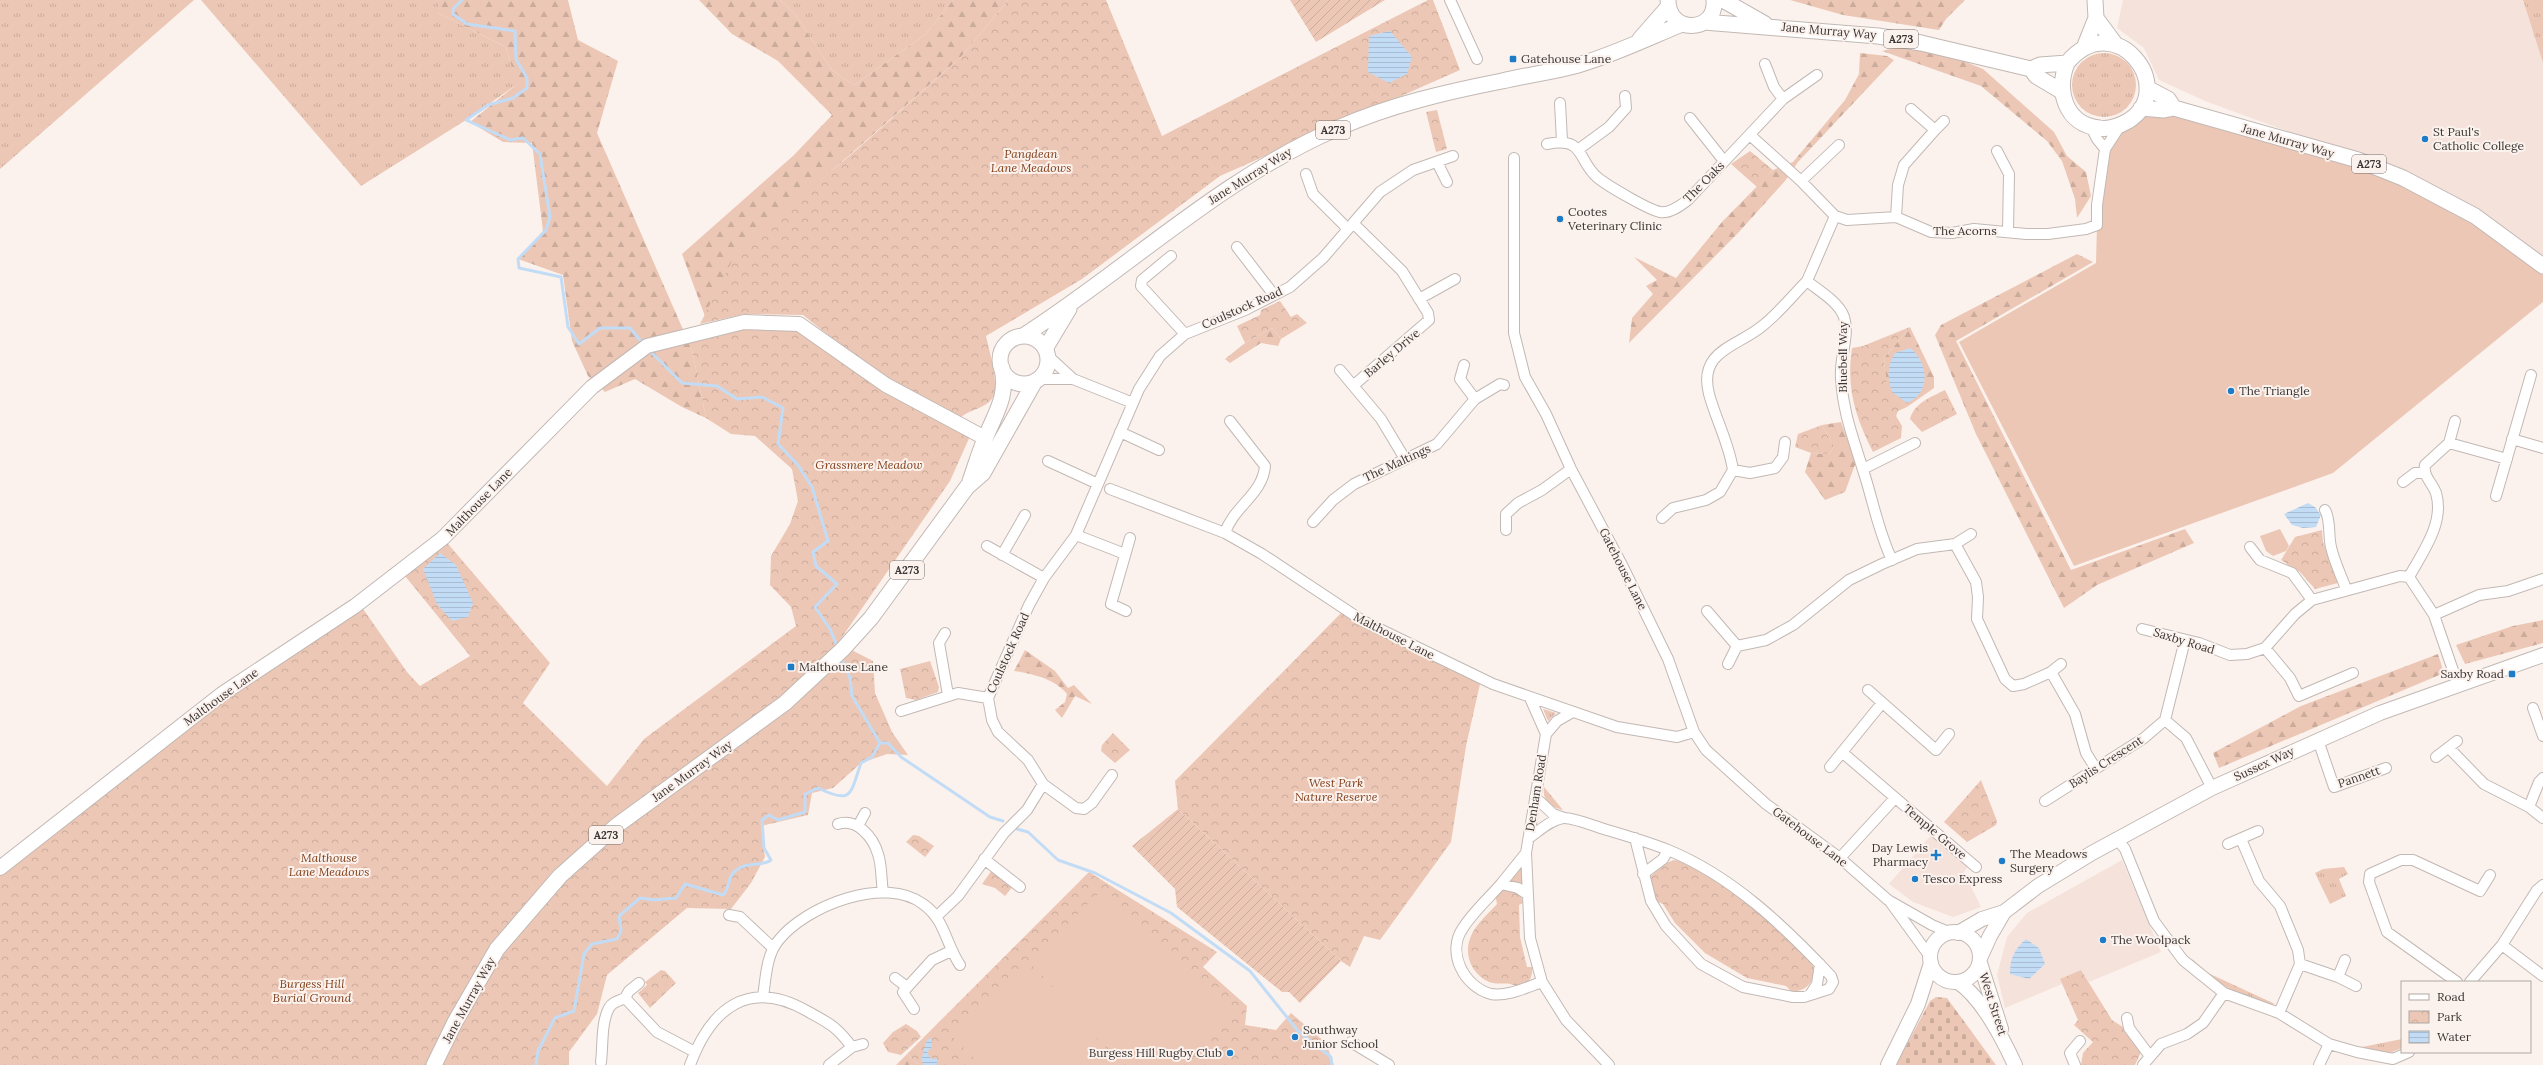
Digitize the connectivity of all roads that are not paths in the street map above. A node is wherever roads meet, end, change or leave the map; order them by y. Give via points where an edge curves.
1 (1450, 0) edge
2 (1714, 0) edge
3 (1723, 0) edge
4 (2095, 0) edge
5 (1668, 3) edge
6 (2096, 18) junction
7 (1704, 22) junction
8 (1682, 24) junction
9 (1767, 26) junction
10 (1636, 42) junction
11 (2116, 45) junction
12 (2084, 48) junction
13 (1476, 59) dead end
14 (2067, 63) junction
15 (1765, 64) dead end
16 (2031, 68) junction
17 (1817, 75) dead end
18 (2147, 88) junction
19 (2061, 91) junction
20 (1625, 96) dead end
21 (1783, 99) junction
22 (1560, 103) dead end
23 (2141, 108) junction
24 (2174, 108) junction
25 (1911, 109) dead end
26 (1690, 118) dead end
27 (1944, 121) dead end
28 (2091, 126) junction
29 (2120, 126) junction
30 (1935, 130) junction
31 (1751, 136) junction
32 (1562, 141) junction
33 (1547, 144) dead end
34 (1838, 144) dead end
35 (1578, 149) junction
36 (2105, 149) junction
37 (1997, 151) dead end
38 (1453, 156) dead end
39 (1514, 158) dead end
40 (1724, 161) junction
41 (1437, 162) junction
42 (1306, 174) dead end
43 (1801, 181) junction
44 (1447, 182) dead end
45 (1836, 216) junction
46 (1896, 217) junction
47 (1350, 226) junction
48 (2008, 232) junction
49 (1237, 247) dead end
50 (1171, 256) dead end
51 (2543, 266) edge
52 (1455, 279) dead end
53 (1807, 282) junction
54 (1274, 295) junction
55 (1419, 299) junction
56 (1072, 305) junction
57 (1185, 334) junction
58 (1023, 336) junction
59 (1046, 352) junction
60 (1464, 365) dead end
61 (1002, 368) junction
62 (1340, 370) dead end
63 (2532, 375) dead end
64 (1073, 379) junction
65 (1037, 380) junction
66 (1354, 385) junction
67 (1504, 385) dead end
68 (1475, 399) junction
69 (1133, 404) junction
70 (1230, 421) dead end
71 (2455, 421) dead end
72 (1120, 432) junction
73 (985, 438) junction
74 (2512, 439) junction
75 (1785, 442) dead end
76 (1915, 443) dead end
77 (2449, 443) junction
78 (2543, 448) edge
79 (1159, 450) dead end
80 (1404, 459) junction
81 (2507, 459) junction
82 (1048, 461) dead end
83 (1570, 469) junction
84 (1863, 469) junction
85 (1733, 470) junction
86 (2424, 473) junction
87 (2403, 482) dead end
88 (1098, 484) junction
89 (967, 488) junction
90 (1110, 489) dead end
91 (2496, 496) dead end
92 (2325, 510) dead end
93 (1025, 515) dead end
94 (1662, 518) dead end
95 (1313, 522) dead end
96 (1506, 530) dead end
97 (1225, 533) junction
98 (1971, 534) dead end
99 (1076, 535) junction
100 (1130, 538) dead end
101 (1955, 544) junction
102 (987, 546) dead end
103 (2250, 547) dead end
104 (1125, 554) junction
105 (1002, 555) junction
106 (1892, 560) junction
107 (2409, 577) junction
108 (1044, 578) junction
109 (2543, 579) edge
110 (2346, 589) junction
111 (2312, 600) junction
112 (1707, 611) dead end
113 (1126, 612) dead end
114 (2434, 615) junction
115 (2142, 629) dead end
116 (945, 633) dead end
117 (2185, 640) junction
118 (1737, 646) junction
119 (2265, 648) junction
120 (2543, 655) edge
121 (1728, 664) dead end
122 (2061, 664) dead end
123 (2052, 672) junction
124 (2353, 674) dead end
125 (2458, 685) junction
126 (1868, 690) dead end
127 (948, 694) junction
128 (988, 698) junction
129 (1530, 698) junction
130 (1882, 703) junction
131 (2533, 708) dead end
132 (901, 711) dead end
133 (1571, 712) junction
134 (2165, 720) junction
135 (1694, 732) junction
136 (1546, 734) junction
137 (1949, 734) dead end
138 (2543, 736) edge
139 (2318, 740) junction
140 (2457, 741) dead end
141 (2449, 748) junction
142 (1843, 753) junction
143 (2436, 757) dead end
144 (1830, 767) dead end
145 (2386, 768) dead end
146 (2096, 769) junction
147 (1112, 775) dead end
148 (2543, 778) edge
149 (1043, 784) junction
150 (2212, 788) junction
151 (1535, 797) junction
152 (1895, 798) junction
153 (2046, 801) dead end
154 (2529, 807) junction
155 (865, 813) dead end
156 (1564, 818) junction
157 (2543, 818) edge
158 (838, 824) dead end
159 (858, 826) junction
160 (2258, 831) dead end
161 (1529, 838) junction
162 (1635, 838) junction
163 (2116, 838) junction
164 (2242, 839) junction
165 (2228, 844) dead end
166 (1668, 850) junction
167 (1526, 853) junction
168 (1840, 858) junction
169 (984, 859) junction
170 (1976, 867) dead end
171 (0, 868) edge
172 (1643, 874) junction
173 (2490, 875) dead end
174 (1501, 884) junction
175 (2543, 885) edge
176 (1020, 887) dead end
177 (883, 892) junction
178 (1527, 894) junction
179 (1888, 900) junction
180 (2004, 912) junction
181 (729, 915) dead end
182 (937, 916) junction
183 (1954, 933) junction
184 (2502, 945) junction
185 (773, 948) junction
186 (951, 951) junction
187 (1931, 960) junction
188 (2345, 960) dead end
189 (1980, 961) junction
190 (1820, 964) junction
191 (2300, 964) junction
192 (960, 966) dead end
193 (2543, 976) edge
194 (2338, 977) junction
195 (895, 978) dead end
196 (1952, 981) junction
197 (2456, 981) edge
198 (2471, 981) edge
199 (1542, 982) junction
200 (639, 983) dead end
201 (2356, 986) dead end
202 (907, 987) junction
203 (2224, 993) junction
204 (1810, 995) junction
205 (763, 996) junction
206 (625, 998) junction
207 (1918, 1004) junction
208 (914, 1009) dead end
209 (2279, 1013) junction
210 (2127, 1018) dead end
211 (2080, 1041) dead end
212 (1352, 1042) dead end
213 (862, 1044) dead end
214 (2329, 1044) junction
215 (2006, 1045) junction
216 (852, 1047) junction
217 (695, 1052) junction
218 (2407, 1053) edge
219 (2150, 1055) junction
220 (601, 1062) dead end
221 (434, 1065) edge
222 (690, 1065) edge
223 (829, 1065) edge
224 (1389, 1065) edge
225 (1608, 1065) edge
226 (1888, 1065) edge
227 (2015, 1065) edge
228 (2075, 1065) edge
229 (2143, 1065) edge
230 (2319, 1065) edge

1 - 13 street
2 - 7 main road via 1714,10
3 - 9 main road, Jane Murray Way / A273
4 - 6 main road
5 - 8 main road via 1675,20
5 - 10 main road, Jane Murray Way / A273
6 - 11 main road
6 - 12 main road
7 - 8 main road, Jane Murray Way via 1689,26
7 - 9 main road, Jane Murray Way / A273
8 - 10 main road, Jane Murray Way / A273
9 - 16 main road, Jane Murray Way / A273 via 1878,36
10 - 56 main road, Jane Murray Way / A273 via 1579,65 1402,104 1338,127 1248,174 1160,236
11 - 12 main road via 2105,43
11 - 18 main road via 2129,51 2141,63
12 - 14 main road
14 - 16 main road, A273
14 - 19 main road via 2062,76
15 - 21 street via 1774,87
16 - 19 main road via 2036,76
17 - 21 street, The Oaks
18 - 23 main road
18 - 24 main road, Jane Murray Way / A273 via 2168,99
19 - 28 main road via 2071,113
20 - 35 street via 1626,108 1610,127
21 - 31 street, The Oaks
22 - 32 street
23 - 24 main road, Jane Murray Way / A273
23 - 29 main road
24 - 51 main road, Jane Murray Way / A273 via 2358,160 2404,178 2475,216
25 - 30 street
26 - 40 street
27 - 30 street
28 - 29 main road via 2107,129
28 - 36 street
29 - 36 street
30 - 46 street via 1904,165 1898,184
31 - 40 street, The Oaks
31 - 43 street
32 - 33 street
32 - 35 street, The Oaks
34 - 43 street
35 - 40 street, The Oaks via 1597,177 1649,208 1661,212 1674,209 1688,200
36 - 48 street, The Acorns via 2097,205 2097,226 2048,234
37 - 48 street via 2009,174
38 - 41 street, Coulstock Road
39 - 83 street, Gatehouse Lane via 1514,333 1525,377 1546,414
41 - 44 street
41 - 47 street, Coulstock Road via 1398,178 1380,192
42 - 47 street via 1313,194
43 - 45 street
45 - 46 street, The Acorns via 1847,220
45 - 53 street
46 - 48 street, The Acorns via 1931,232 1952,234 1974,229
47 - 54 street, Coulstock Road via 1312,269
47 - 55 street, Barley Drive via 1402,271
49 - 54 street
50 - 57 street via 1142,280 1141,286
52 - 55 street
53 - 84 street, Bluebell Way via 1837,305 1844,318 1840,376 1845,418
53 - 85 street via 1761,327 1720,351 1709,366 1709,394 1730,453
54 - 57 street, Coulstock Road
55 - 66 street, Barley Drive via 1429,320
56 - 58 main road, A273
56 - 59 main road, A273
57 - 69 street, Coulstock Road via 1160,356
58 - 59 main road via 1036,339
58 - 61 main road via 1005,346 1001,360
59 - 64 street
59 - 65 main road via 1046,369
60 - 68 street via 1460,379
61 - 65 main road via 1010,379 1016,382 1023,384
61 - 73 main road, Jane Murray Way / A273 via 1005,385 1000,407
62 - 66 street, Barley Drive
63 - 74 street
64 - 65 street
64 - 69 street
65 - 89 main road, Jane Murray Way / A273 via 982,473
66 - 80 street, Barley Drive via 1386,425
67 - 68 street, The Maltings via 1500,384
68 - 80 street, The Maltings via 1437,444
69 - 72 street, Coulstock Road
70 - 97 street via 1265,466 1261,484 1229,522
71 - 77 street
72 - 79 street
72 - 88 street, Coulstock Road
73 - 89 main road, Jane Murray Way / A273
73 - 171 street, Malthouse Lane via 886,385 799,324 744,322 647,346 592,387 443,538 355,606 222,694
74 - 78 street
74 - 81 street
75 - 85 street via 1783,457 1775,468 1750,473
76 - 84 street
77 - 81 street
77 - 86 street via 2430,458 2425,465
80 - 95 street, The Maltings via 1344,490
81 - 91 street
82 - 88 street
83 - 96 street via 1542,490 1518,503 1506,514
83 - 135 street, Gatehouse Lane via 1622,563 1668,659
84 - 106 street, Bluebell Way via 1883,543
85 - 94 street via 1720,492 1706,500 1673,508
86 - 87 street via 2415,473
86 - 107 street via 2436,493 2436,525
88 - 99 street, Coulstock Road
89 - 221 main road, Jane Murray Way / A273 via 875,612 838,653 785,703 616,826 560,876 497,948
90 - 97 street, Malthouse Lane
92 - 110 street via 2329,516 2331,548
93 - 105 street
97 - 129 street, Malthouse Lane via 1262,554 1363,621 1493,684
98 - 101 street
99 - 104 street
99 - 108 street, Coulstock Road
100 - 104 street
101 - 106 street via 1917,549
101 - 123 street via 1976,582 1977,619 2005,679 2013,686
102 - 105 street
103 - 111 street via 2260,560 2292,573
104 - 113 street via 1111,604
105 - 108 street
106 - 118 street via 1849,580 1793,625 1766,640
107 - 110 street via 2400,576
107 - 114 street
108 - 128 street, Coulstock Road via 1029,605
109 - 114 street via 2508,591 2479,595
110 - 111 street
111 - 119 street via 2295,614
112 - 118 street
114 - 125 street
115 - 117 street, Saxby Road
116 - 127 street via 939,643
117 - 119 street, Saxby Road via 2230,655 2247,654
117 - 134 street
118 - 121 street
119 - 124 street via 2290,678 2299,696
120 - 125 street, Sussex Way
122 - 123 street
123 - 146 street via 2075,714 2086,753
125 - 139 street, Sussex Way via 2380,713
126 - 130 street
127 - 128 street
127 - 132 street
128 - 149 street, Coulstock Road via 992,720 998,732 1028,760
129 - 133 street, Malthouse Lane
129 - 136 street
130 - 137 street via 1936,750
130 - 142 street
131 - 138 street
133 - 135 street, Malthouse Lane via 1617,727 1683,738
133 - 136 street via 1557,721
134 - 146 street, Baylis Crescent via 2144,738
134 - 150 street via 2186,738
135 - 168 street, Gatehouse Lane via 1706,750 1766,804
136 - 151 street, Denham Road
139 - 145 street, Pannett via 2334,787
139 - 150 street, Sussex Way
140 - 141 street
141 - 143 street
141 - 154 street via 2484,784
142 - 144 street
142 - 152 street, Temple Grove
146 - 153 street, Baylis Crescent
147 - 149 street, Coulstock Road via 1092,803 1084,809 1076,808
148 - 154 street
149 - 169 street via 1027,810 1004,833
150 - 163 street, Sussex Way
151 - 156 street via 1553,814
151 - 161 street, Denham Road
152 - 168 street, Temple Grove
152 - 170 street, Temple Grove
154 - 157 street
155 - 159 street
156 - 161 street via 1550,823
156 - 162 street
158 - 159 street via 844,822
159 - 177 street via 870,839 879,855
160 - 164 street
161 - 167 street, Denham Road
162 - 166 street
162 - 172 street
163 - 180 street, Sussex Way via 2038,886
163 - 203 street via 2125,849 2154,922 2183,960
164 - 165 street
164 - 191 street via 2259,881 2280,906 2298,950
166 - 172 street via 1663,859
166 - 190 street via 1739,891 1797,940
167 - 174 street, Denham Road
167 - 178 street, Denham Road
168 - 179 street, Gatehouse Lane
169 - 176 street
169 - 182 street via 958,896
172 - 204 street via 1651,901 1666,926 1701,964 1743,986 1793,997
173 - 197 street via 2480,891 2413,860 2401,860 2370,874 2369,882 2387,932
174 - 178 street via 1518,888
174 - 199 street, Denham Road via 1462,928 1456,955 1461,970 1468,981 1492,994 1512,992
175 - 184 street via 2537,890
177 - 182 street via 912,896
177 - 185 street via 843,900 822,908 789,929
178 - 199 street, Denham Road via 1530,938
179 - 183 street, Gatehouse Lane via 1932,925
179 - 187 street, Gatehouse Lane
180 - 183 street, Sussex Way via 1982,919
180 - 189 street, Sussex Way via 1990,936
181 - 185 street via 740,918
182 - 186 street
183 - 187 street via 1937,941
183 - 189 street via 1973,940 1979,950
184 - 193 street
184 - 198 street
185 - 205 street via 769,957
186 - 192 street
186 - 202 street via 937,956
187 - 196 street via 1936,973
187 - 207 street
188 - 194 street
189 - 196 street via 1972,976
189 - 215 street, West Street
190 - 204 street via 1817,984
190 - 204 street via 1833,982 1829,989
191 - 194 street
191 - 209 street
194 - 201 street
195 - 202 street
196 - 207 street via 1936,984
196 - 215 street, West Street via 1977,1000
199 - 225 street, Denham Road via 1566,1020
200 - 206 street
202 - 208 street via 904,992
203 - 209 street
203 - 219 street via 2203,1023 2187,1034 2161,1044
205 - 216 street via 779,998 830,1023
205 - 217 street via 734,1004 719,1016
206 - 217 street via 657,1032
206 - 220 street via 609,1008 605,1020
207 - 226 street
209 - 214 street
210 - 219 street via 2129,1028
211 - 228 street via 2070,1053
212 - 224 street
213 - 216 street
214 - 218 street via 2393,1059
214 - 230 street
215 - 227 street, West Street
216 - 223 street
217 - 222 street
219 - 229 street

